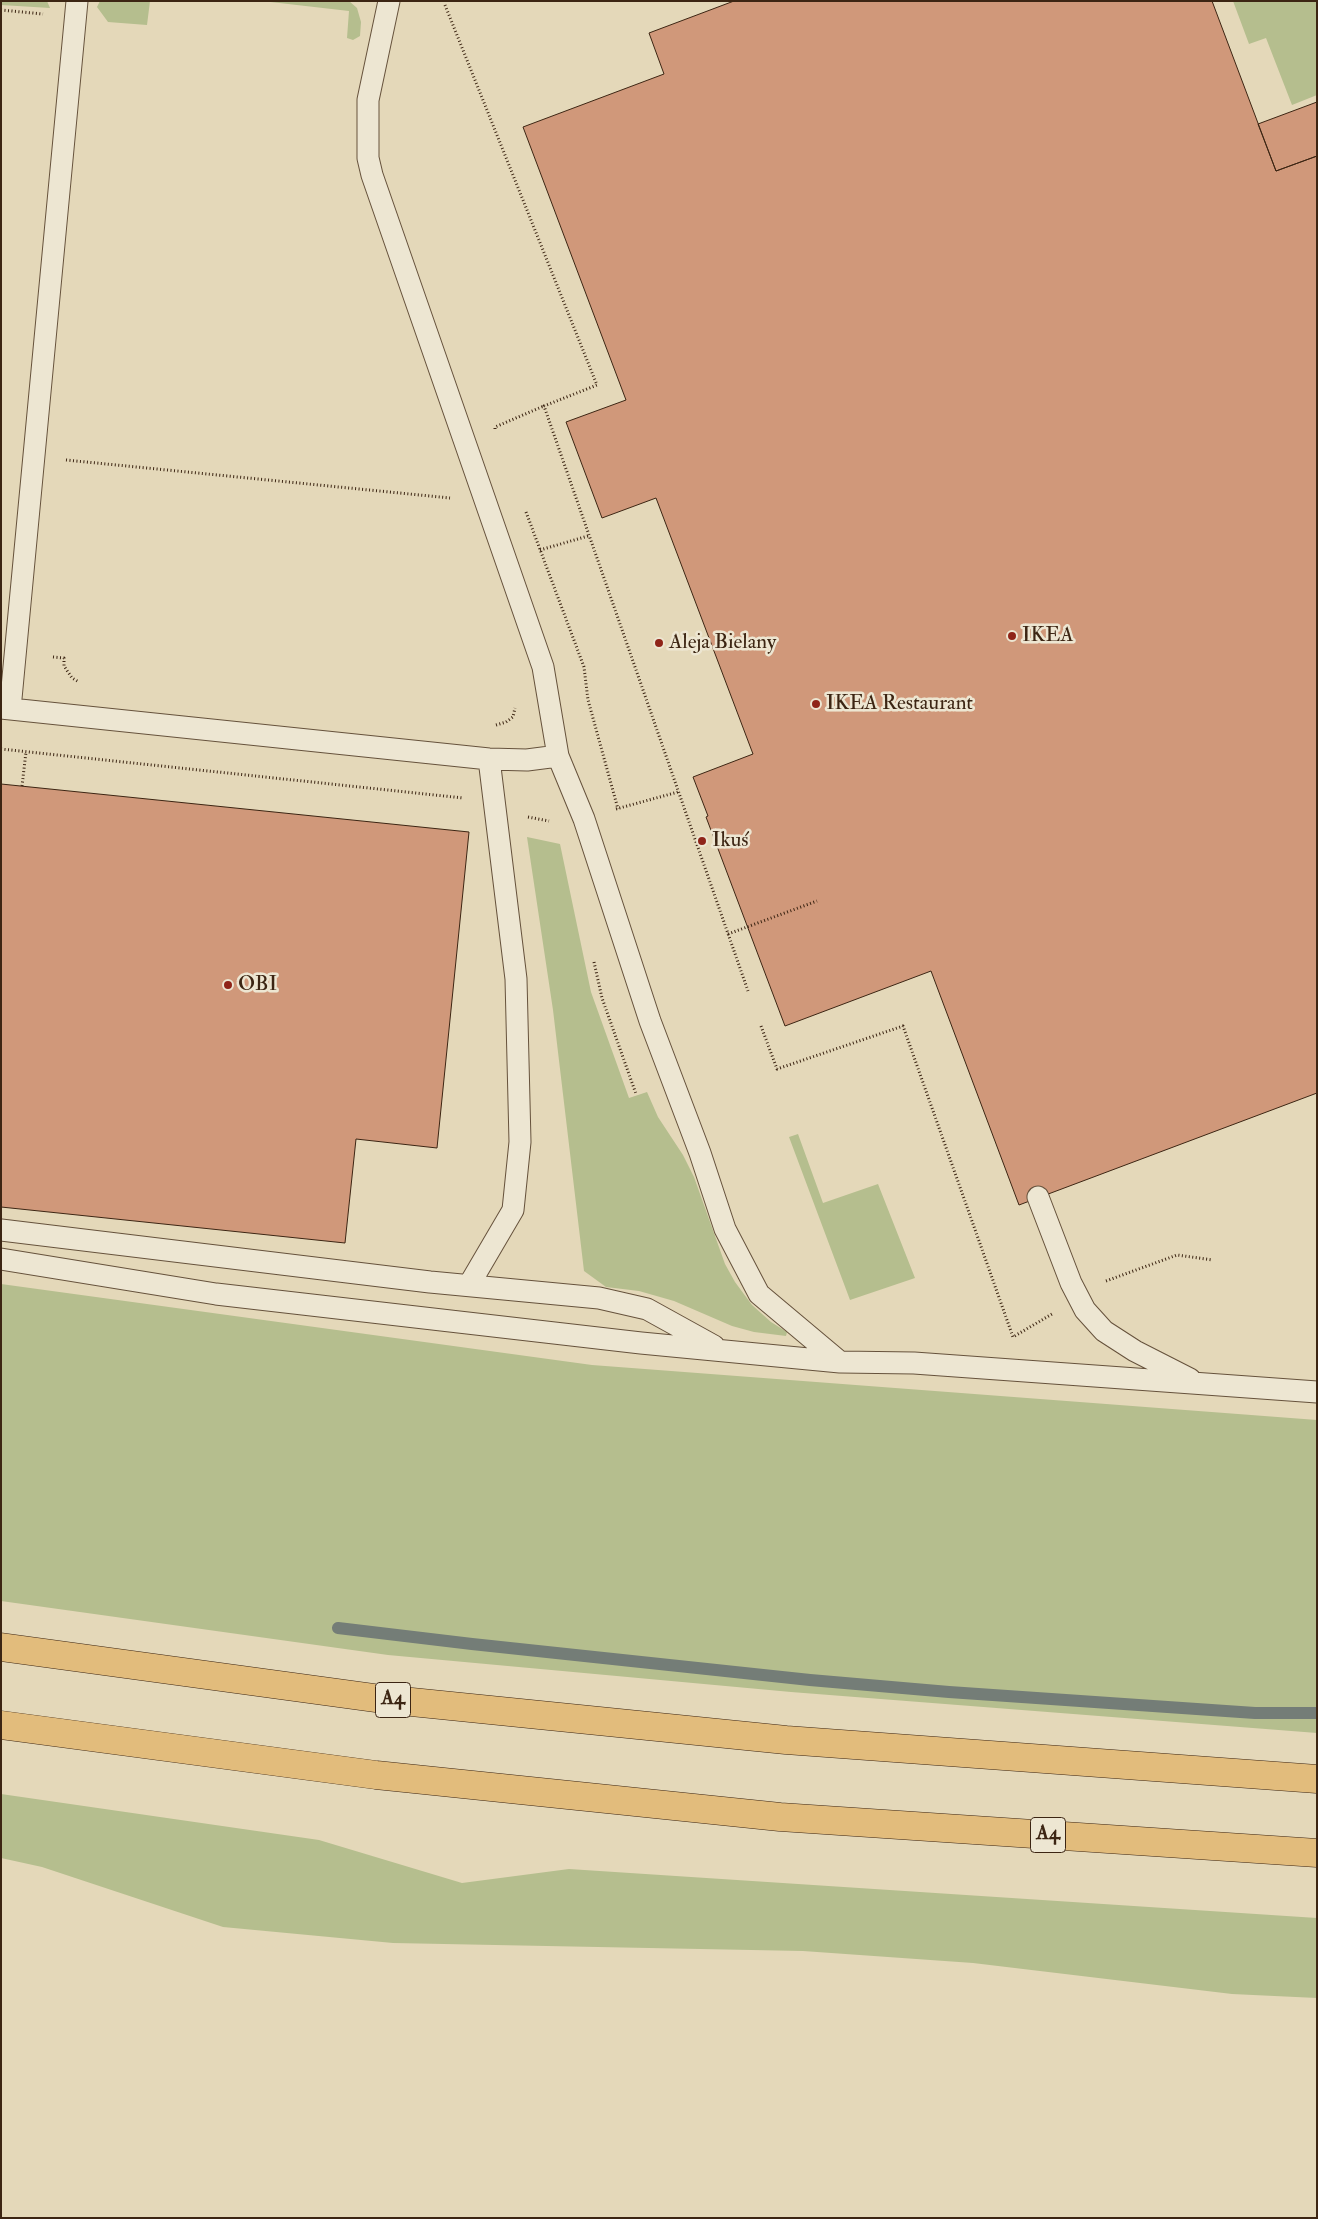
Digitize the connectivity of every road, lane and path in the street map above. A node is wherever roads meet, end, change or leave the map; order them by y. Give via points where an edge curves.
1 (77, 1) edge
2 (389, 1) edge
3 (445, 4) dead end
4 (544, 406) junction
5 (498, 436) dead end
6 (64, 460) dead end
7 (451, 498) dead end
8 (524, 506) dead end
9 (588, 536) junction
10 (540, 550) junction
11 (53, 657) dead end
12 (89, 683) dead end
13 (516, 702) dead end
14 (6, 708) edge
15 (495, 725) dead end
16 (1, 749) edge
17 (26, 752) junction
18 (558, 756) junction
19 (489, 759) junction
20 (22, 786) dead end
21 (678, 792) junction
22 (471, 801) dead end
23 (618, 809) junction
24 (609, 811) dead end
25 (817, 900) dead end
26 (728, 934) junction
27 (748, 991) dead end
28 (761, 1026) dead end
29 (1038, 1198) dead end
30 (1, 1230) edge
31 (1, 1259) edge
32 (1213, 1260) dead end
33 (469, 1286) junction
34 (1076, 1293) junction
35 (720, 1350) junction
36 (840, 1362) junction
37 (1199, 1384) junction
38 (1317, 1392) edge
39 (1, 1647) edge
40 (1, 1725) edge
41 (1317, 1778) edge
42 (1317, 1853) edge

1 - 14 lane
2 - 18 lane via 368,100 368,158 543,667
3 - 4 path via 597,385
4 - 5 path via 495,427
4 - 9 path
6 - 7 path
8 - 10 path
9 - 10 path
9 - 21 path
10 - 23 path via 584,666 588,700
11 - 12 path via 64,658 64,666 72,678
13 - 15 path via 513,717
14 - 19 lane
16 - 17 path
17 - 20 path
17 - 22 path
18 - 19 lane via 527,760
18 - 36 lane via 584,819 650,1021 725,1229 759,1294
19 - 33 lane via 516,979 520,1142 513,1210
21 - 23 path
21 - 26 path
23 - 24 path
25 - 26 path
26 - 27 path
28 - 34 path via 777,1069 903,1026 1013,1337 1051,1316
29 - 34 lane
30 - 33 lane
31 - 35 lane via 216,1294
32 - 34 path via 1177,1256
33 - 35 lane via 599,1298 647,1309
34 - 37 lane via 1085,1310 1104,1331
35 - 36 lane
36 - 37 lane via 914,1363
37 - 38 lane
39 - 41 highway, A4 via 382,1699 786,1740
40 - 42 highway, A4 via 376,1775 780,1817

